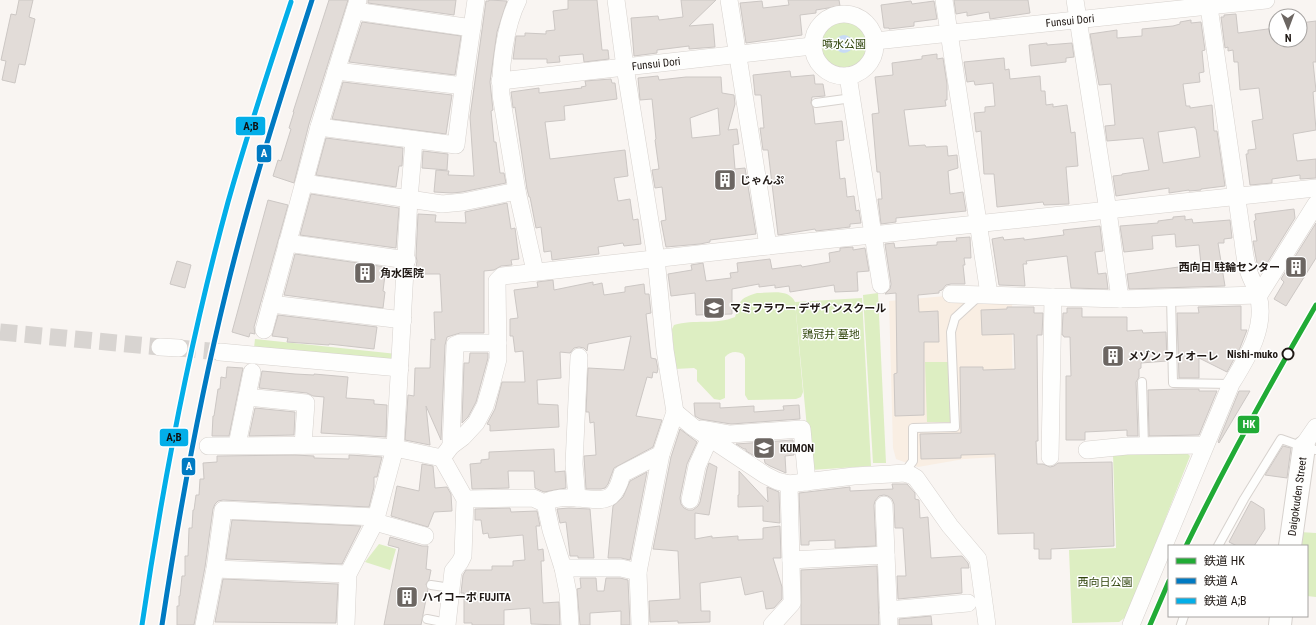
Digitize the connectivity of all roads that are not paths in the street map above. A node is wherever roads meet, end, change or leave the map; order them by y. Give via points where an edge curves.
1 (476, 0) edge
2 (518, 0) edge
3 (616, 0) edge
4 (729, 0) edge
5 (944, 0) edge
6 (1075, 0) edge
7 (1266, 0) edge
8 (1208, 3) edge
9 (356, 5) edge
10 (838, 7) edge
11 (1078, 19) junction
12 (472, 28) junction
13 (949, 33) junction
14 (875, 41) junction
15 (812, 46) junction
16 (738, 54) junction
17 (625, 67) junction
18 (336, 71) junction
19 (848, 76) junction
20 (500, 81) junction
21 (464, 86) junction
22 (852, 98) junction
23 (816, 103) dead end
24 (319, 127) junction
25 (414, 141) junction
26 (304, 183) junction
27 (1316, 188) edge
28 (518, 191) junction
29 (1237, 197) junction
30 (409, 199) junction
31 (1316, 204) edge
32 (1108, 211) junction
33 (978, 225) junction
34 (873, 235) junction
35 (287, 243) junction
36 (768, 246) junction
37 (656, 258) junction
38 (407, 260) junction
39 (535, 271) junction
40 (881, 285) dead end
41 (951, 294) dead end
42 (985, 294) junction
43 (1258, 295) junction
44 (1053, 297) junction
45 (1170, 297) junction
46 (1120, 299) junction
47 (271, 304) junction
48 (403, 320) junction
49 (264, 330) dead end
50 (498, 343) junction
51 (160, 347) tunnel mouth
52 (178, 348) tunnel mouth
53 (220, 352) tunnel mouth
54 (579, 357) dead end
55 (400, 368) junction
56 (495, 370) junction
57 (252, 372) dead end
58 (1142, 382) dead end
59 (1231, 384) junction
60 (247, 397) junction
61 (496, 400) dead end
62 (675, 412) junction
63 (694, 427) junction
64 (1316, 427) edge
65 (710, 437) junction
66 (237, 445) junction
67 (303, 445) junction
68 (1205, 445) junction
69 (208, 446) dead end
70 (1144, 446) junction
71 (395, 448) junction
72 (1310, 449) edge
73 (1087, 450) dead end
74 (446, 452) junction
75 (661, 454) junction
76 (1050, 456) dead end
77 (904, 473) junction
78 (807, 482) junction
79 (788, 484) junction
80 (577, 498) junction
81 (465, 499) junction
82 (690, 500) dead end
83 (544, 503) junction
84 (884, 506) dead end
85 (376, 519) junction
86 (425, 536) dead end
87 (1219, 545) edge
88 (1290, 545) edge
89 (886, 555) junction
90 (791, 560) junction
91 (563, 568) junction
92 (215, 569) junction
93 (638, 572) junction
94 (348, 574) junction
95 (431, 585) dead end
96 (451, 588) junction
97 (968, 603) dead end
98 (889, 617) edge
99 (427, 619) dead end
100 (447, 624) edge
101 (204, 625) edge
102 (346, 625) edge
103 (570, 625) edge
104 (640, 625) edge
105 (772, 625) edge
106 (987, 625) edge
107 (1131, 625) edge

1 - 12 street
2 - 20 street via 509,24
3 - 17 street
4 - 16 street
5 - 13 street
6 - 11 street
7 - 8 street, Funsui Dori
8 - 11 street, Funsui Dori
8 - 29 street
9 - 12 street
9 - 18 street
10 - 14 street via 862,20
10 - 15 street via 817,29
11 - 13 street, Funsui Dori
11 - 32 street
12 - 21 street
13 - 14 street, Funsui Dori
13 - 33 street
14 - 19 street via 871,60 866,67
15 - 16 street, Funsui Dori
15 - 19 street via 820,66 838,76
16 - 17 street, Funsui Dori
16 - 36 street
17 - 20 street, Funsui Dori
17 - 37 street
18 - 21 street
18 - 24 street
19 - 22 street
20 - 28 street
21 - 25 street via 456,145
22 - 23 lane
22 - 34 street
24 - 25 street
24 - 26 street
25 - 30 street
26 - 30 street
26 - 35 street
27 - 29 street
28 - 30 street via 442,204
28 - 39 street
29 - 32 street
29 - 43 street via 1248,269
30 - 38 street
31 - 43 street
32 - 33 street
32 - 46 street
33 - 34 street
33 - 42 street
34 - 36 street
34 - 40 street
35 - 38 street
35 - 47 street
36 - 37 street
37 - 39 street
37 - 62 street via 667,365
38 - 48 street
39 - 50 street via 502,276 497,281
41 - 42 street
42 - 44 street
42 - 77 lane via 955,318 951,332 955,427 913,428 913,461
43 - 45 street
43 - 59 street via 1260,316 1257,333 1245,361
44 - 46 street
44 - 76 street
45 - 46 street
45 - 59 lane via 1173,382
47 - 48 street
47 - 49 street
48 - 55 street
50 - 56 street
50 - 74 street via 455,345
51 - 52 street
53 - 55 street
54 - 80 street via 574,464
55 - 71 street
56 - 61 street
56 - 74 street via 485,406 476,423
57 - 60 street
58 - 70 lane
59 - 68 street
60 - 66 street
60 - 67 street via 306,403
62 - 63 street
62 - 75 street
63 - 65 street
63 - 78 street via 730,434 802,430
64 - 72 street, Daigokuden Street via 1305,443
65 - 79 street via 765,475
65 - 82 street via 697,466
66 - 67 street
66 - 69 street
67 - 71 street
68 - 70 street
68 - 107 street
70 - 73 street
71 - 74 street
71 - 85 street
72 - 87 lane via 1281,439
72 - 88 main road, Daigokuden Street
74 - 81 street
75 - 80 street via 622,474 610,496 599,500
75 - 93 street
77 - 78 street
77 - 106 street via 916,478 950,526 978,559
78 - 79 street
79 - 90 street
80 - 83 street via 550,500
81 - 83 street via 533,498
81 - 96 street via 463,556 453,571
83 - 91 street
84 - 89 street
85 - 86 street
85 - 92 street via 223,510
85 - 94 street
89 - 90 street
89 - 98 street
90 - 105 street via 792,603
91 - 93 street via 620,568
91 - 103 street
92 - 94 street
92 - 101 street
93 - 104 street
94 - 102 street
95 - 96 lane
96 - 100 street
97 - 98 street
99 - 100 lane

